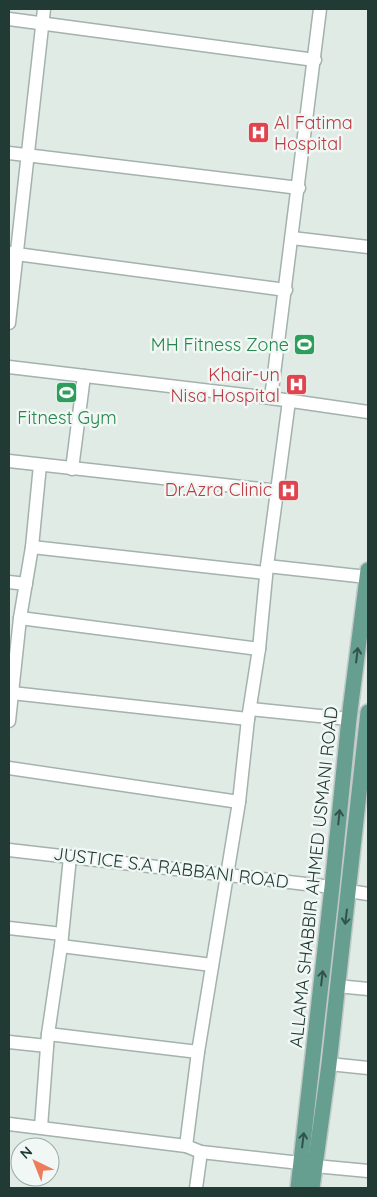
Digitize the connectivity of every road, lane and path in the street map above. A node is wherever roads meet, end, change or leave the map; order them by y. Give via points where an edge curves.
1 (44, 9) edge
2 (320, 9) edge
3 (9, 18) edge
4 (43, 22) junction
5 (314, 60) junction
6 (9, 153) edge
7 (28, 155) junction
8 (299, 188) junction
9 (292, 238) junction
10 (368, 248) edge
11 (13, 253) edge
12 (286, 290) junction
13 (9, 323) edge
14 (9, 367) edge
15 (84, 376) junction
16 (272, 398) junction
17 (289, 401) junction
18 (368, 412) edge
19 (9, 461) edge
20 (40, 465) junction
21 (72, 469) junction
22 (278, 491) junction
23 (32, 547) junction
24 (267, 570) junction
25 (368, 573) edge
26 (9, 582) edge
27 (26, 584) junction
28 (20, 618) junction
29 (259, 649) junction
30 (12, 655) edge
31 (12, 693) junction
32 (368, 712) edge
33 (249, 714) junction
34 (350, 719) junction
35 (9, 721) edge
36 (367, 728) edge
37 (9, 768) edge
38 (239, 802) junction
39 (9, 850) edge
40 (70, 857) junction
41 (226, 874) junction
42 (332, 887) junction
43 (349, 891) junction
44 (368, 894) edge
45 (9, 928) edge
46 (62, 940) junction
47 (212, 965) junction
48 (337, 986) junction
49 (368, 989) edge
50 (48, 1040) junction
51 (9, 1042) edge
52 (198, 1052) junction
53 (329, 1064) junction
54 (368, 1068) edge
55 (9, 1124) edge
56 (41, 1127) junction
57 (186, 1146) junction
58 (201, 1152) junction
59 (308, 1164) junction
60 (368, 1171) edge
61 (196, 1188) edge
62 (298, 1188) edge
63 (312, 1188) edge

1 - 4 street
2 - 5 street
3 - 4 street
4 - 5 street
4 - 7 street
5 - 8 street
6 - 7 street
7 - 8 street
7 - 11 street
8 - 9 street
9 - 10 street
9 - 12 street
11 - 12 street
11 - 13 street
12 - 16 street
14 - 15 street
15 - 16 street
15 - 21 street
16 - 17 street
17 - 18 street
17 - 22 street
19 - 20 street
20 - 21 street
20 - 23 street
21 - 22 street
22 - 24 street
23 - 24 street
23 - 27 street
24 - 25 street
24 - 29 street
34 -> 25 main road, ALLAMA SHABBIR AHMED USMANI ROAD
26 - 27 street
27 - 28 street
28 - 29 street
28 - 30 street
29 - 33 street
30 - 31 street
31 - 33 street
31 - 35 street
32 - 36 main road, ALLAMA SHABBIR AHMED USMANI ROAD
33 - 34 street
33 - 38 street
42 -> 34 main road, ALLAMA SHABBIR AHMED USMANI ROAD
36 - 43 main road, ALLAMA SHABBIR AHMED USMANI ROAD
37 - 38 street
38 - 41 street
39 - 40 street, JUSTICE S.A RABBANI ROAD
40 - 41 street, JUSTICE S.A RABBANI ROAD
40 - 46 street
41 - 42 street, JUSTICE S.A RABBANI ROAD
41 - 47 street
59 -> 42 main road, ALLAMA SHABBIR AHMED USMANI ROAD
43 - 44 street
43 -> 48 main road, ALLAMA SHABBIR AHMED USMANI ROAD
45 - 46 street
46 - 47 street
46 - 50 street
47 - 52 street
48 - 49 street
48 - 53 main road, ALLAMA SHABBIR AHMED USMANI ROAD
50 - 51 street
50 - 52 street
50 - 56 street
52 - 57 street
53 - 54 street
53 - 59 main road, ALLAMA SHABBIR AHMED USMANI ROAD
55 - 56 street
56 - 57 street
57 - 58 street
58 - 59 street
58 - 61 street
59 - 60 street
59 - 62 main road, ALLAMA SHABBIR AHMED USMANI ROAD
59 - 63 main road, ALLAMA SHABBIR AHMED USMANI ROAD

